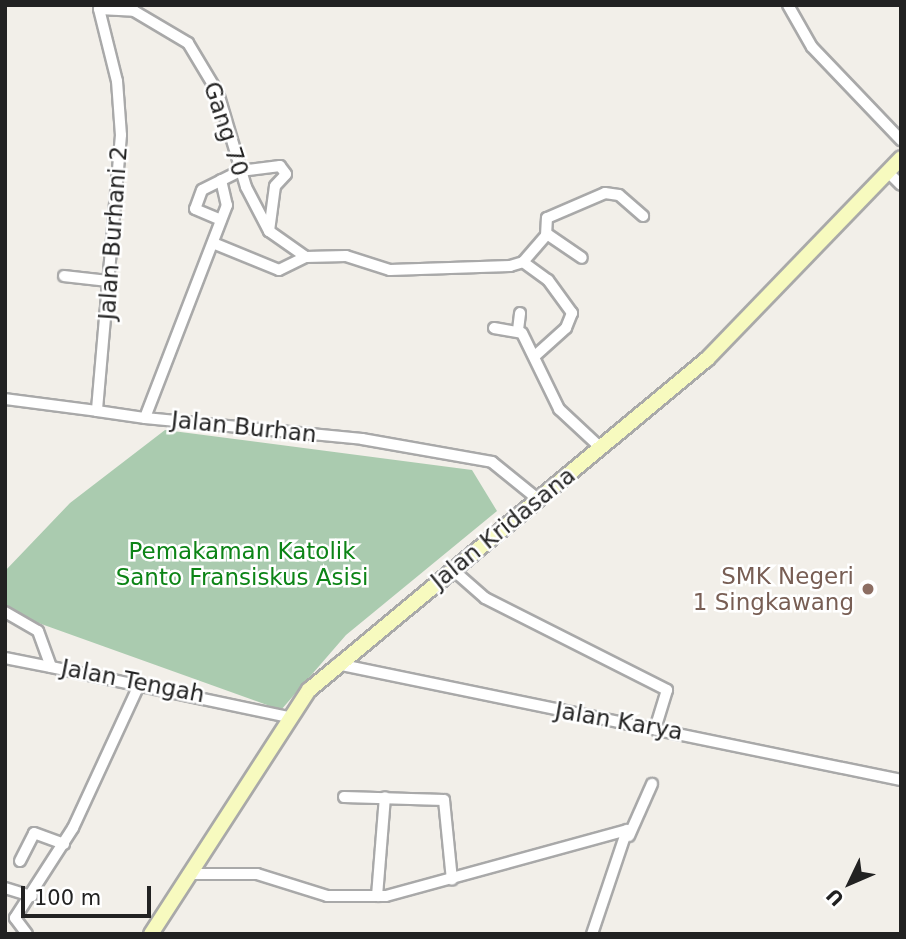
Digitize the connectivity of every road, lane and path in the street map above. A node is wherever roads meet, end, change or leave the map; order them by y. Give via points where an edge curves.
1 (788, 5) edge
2 (102, 6) edge
3 (901, 140) edge
4 (901, 158) edge
5 (240, 171) junction
6 (888, 172) junction
7 (221, 180) junction
8 (901, 185) edge
9 (643, 216) dead end
10 (220, 220) junction
11 (269, 231) junction
12 (547, 234) junction
13 (213, 243) junction
14 (306, 257) junction
15 (582, 258) dead end
16 (523, 262) junction
17 (64, 276) dead end
18 (108, 281) junction
19 (520, 313) dead end
20 (494, 328) dead end
21 (518, 330) junction
22 (536, 355) junction
23 (5, 399) edge
24 (97, 411) junction
25 (145, 418) junction
26 (601, 449) junction
27 (539, 500) junction
28 (452, 569) junction
29 (5, 612) edge
30 (5, 658) edge
31 (337, 664) junction
32 (51, 667) junction
33 (139, 683) junction
34 (288, 717) junction
35 (655, 729) junction
36 (901, 780) edge
37 (652, 783) dead end
38 (344, 797) dead end
39 (384, 797) junction
40 (629, 836) junction
41 (64, 844) junction
42 (20, 861) dead end
43 (188, 874) junction
44 (452, 880) junction
45 (5, 888) edge
46 (32, 896) junction
47 (377, 896) junction
48 (27, 934) edge
49 (150, 934) edge
50 (592, 934) edge

1 - 3 street via 818,54
2 - 5 street, Gang 70 via 134,11 188,43 218,93
2 - 18 street, Jalan Burhani 2 via 120,124
4 - 6 street, Jalan Kridasana
5 - 7 street
5 - 11 street, Gang 70
5 - 11 street via 273,163 286,172 275,186
6 - 8 street
6 - 26 street, Jalan Kridasana via 727,340
7 - 10 street, Jalan Burhan via 227,199
7 - 10 street via 202,190 194,207
9 - 12 street via 619,195 605,193 553,214 543,224
10 - 13 street, Jalan Burhan
11 - 14 street
12 - 15 street
12 - 16 street
13 - 14 street via 279,270
13 - 25 street, Jalan Burhan
14 - 16 street via 346,256 397,271
16 - 22 street via 548,280 572,313 566,328
17 - 18 street
18 - 24 street, Jalan Burhani 2
19 - 21 street
20 - 21 street
21 - 22 street
22 - 26 street via 559,410
23 - 24 street
24 - 25 street
25 - 27 street, Jalan Burhan via 362,439 492,462
26 - 27 street, Jalan Kridasana
27 - 28 street, Jalan Kridasana
28 - 31 street, Jalan Kridasana
28 - 35 street via 485,598 667,690
29 - 32 street, Jalan Tengah via 38,631
30 - 32 street
31 - 34 street, Jalan Kridasana
31 - 35 street, Jalan Karya
32 - 33 street, Jalan Tengah
33 - 34 street, Jalan Tengah
33 - 41 street
34 - 43 street, Jalan Kridasana
35 - 36 street, Jalan Karya
37 - 40 street
38 - 39 street
39 - 44 street via 444,800
39 - 47 street
40 - 44 street via 625,830
40 - 50 street
41 - 42 street via 34,833
41 - 46 street
43 - 47 street via 257,874 327,896
43 - 49 street, Jalan Kridasana
44 - 47 street
45 - 46 street
46 - 48 street via 14,922

